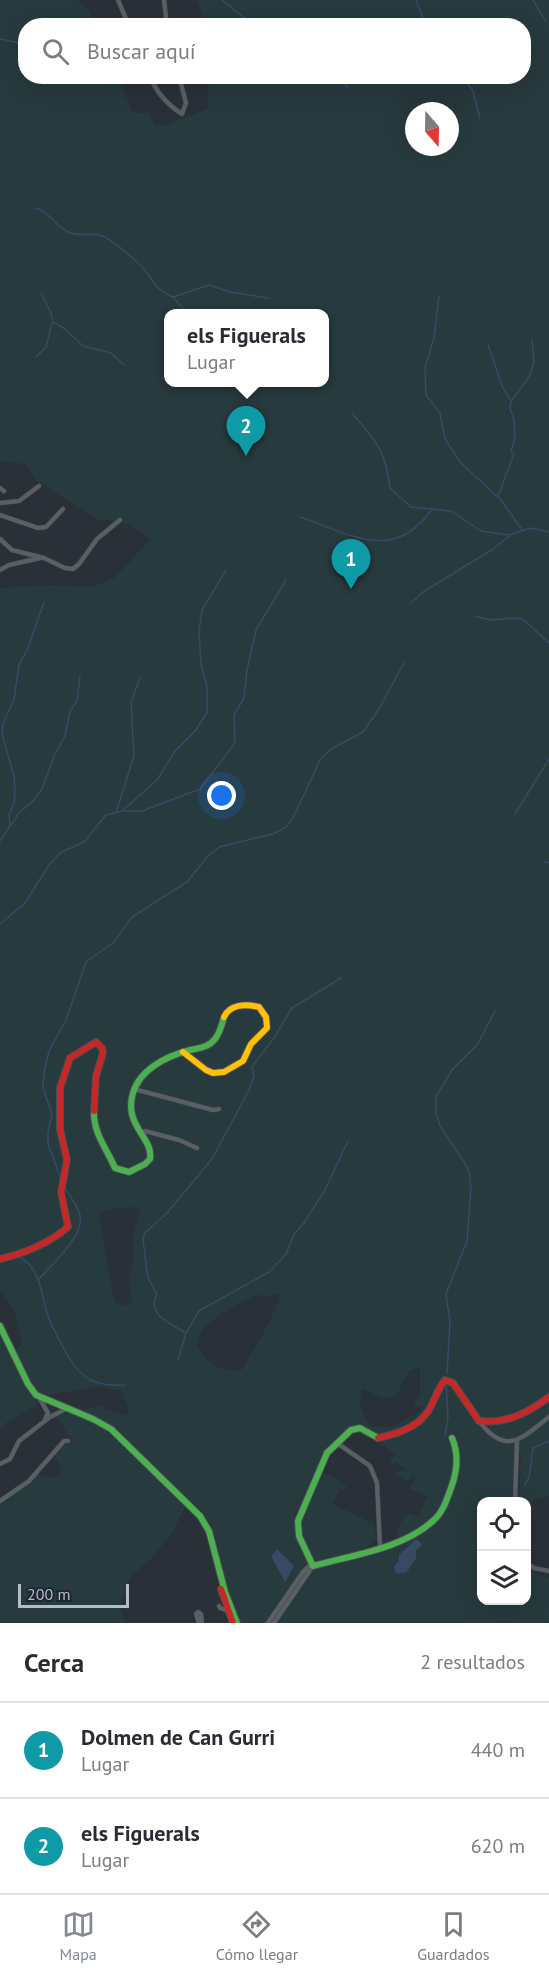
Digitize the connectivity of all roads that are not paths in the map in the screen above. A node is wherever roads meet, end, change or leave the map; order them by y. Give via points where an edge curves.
1 (118, 0) edge
2 (164, 0) edge
3 (126, 18) edge
4 (166, 18) edge
5 (153, 84) edge
6 (181, 84) edge
7 (39, 486) dead end
8 (0, 503) edge
9 (63, 509) dead end
10 (0, 514) edge
11 (120, 520) dead end
12 (0, 539) edge
13 (40, 557) junction
14 (0, 570) edge
15 (183, 1052) junction
16 (134, 1089) junction
17 (219, 1109) dead end
18 (141, 1133) junction
19 (197, 1148) dead end
20 (0, 1258) edge
21 (0, 1326) edge
22 (39, 1397) junction
23 (549, 1397) edge
24 (52, 1406) junction
25 (67, 1409) junction
26 (58, 1413) junction
27 (47, 1417) junction
28 (549, 1417) edge
29 (478, 1421) junction
30 (43, 1422) junction
31 (452, 1438) dead end
32 (517, 1440) junction
33 (68, 1441) dead end
34 (337, 1443) junction
35 (0, 1464) edge
36 (515, 1497) edge
37 (0, 1501) edge
38 (213, 1543) junction
39 (380, 1546) junction
40 (314, 1566) junction
41 (531, 1566) edge
42 (549, 1571) edge
43 (226, 1607) junction
44 (235, 1623) edge
45 (268, 1623) edge
46 (274, 1623) edge

1 - 3 street
2 - 4 street
5 - 6 street via 172,108 182,114 186,103
7 - 8 street via 19,501
9 - 10 street via 46,527 38,528
11 - 13 street via 97,539 75,568
12 - 13 street via 12,550
13 - 14 street
15 - 15 street via 206,1070 224,1072 243,1061 251,1044 267,1028 266,1017 259,1007 236,1006 227,1011 213,1042
15 - 16 street via 147,1072
16 - 17 street
16 - 18 street via 133,1119
18 - 19 street via 179,1140
18 - 20 street via 151,1149 147,1161 130,1172 115,1168 97,1135 94,1119 102,1048 96,1042 77,1052 70,1058 60,1088 60,1129 68,1160 61,1192 68,1227 29,1252
21 - 22 street via 28,1384
22 - 24 street
22 - 27 street
23 - 29 street via 501,1422
24 - 25 street
24 - 26 street
24 - 27 street
25 - 26 street
25 - 38 street via 101,1423 126,1442 200,1516
26 - 30 street
27 - 30 street
28 - 32 street
29 - 32 street via 498,1438
29 - 34 street via 453,1383 445,1380 422,1419 377,1438 357,1428
30 - 35 street via 19,1441 12,1457
31 - 39 street via 457,1467 449,1493 434,1520 406,1538
32 - 36 street
33 - 37 street via 29,1481
34 - 39 street via 370,1466 377,1483
34 - 40 street via 320,1466 298,1521 299,1536
38 - 43 street
38 - 43 street
39 - 40 street
40 - 45 street via 303,1572
40 - 46 street
41 - 42 street
43 - 44 street

